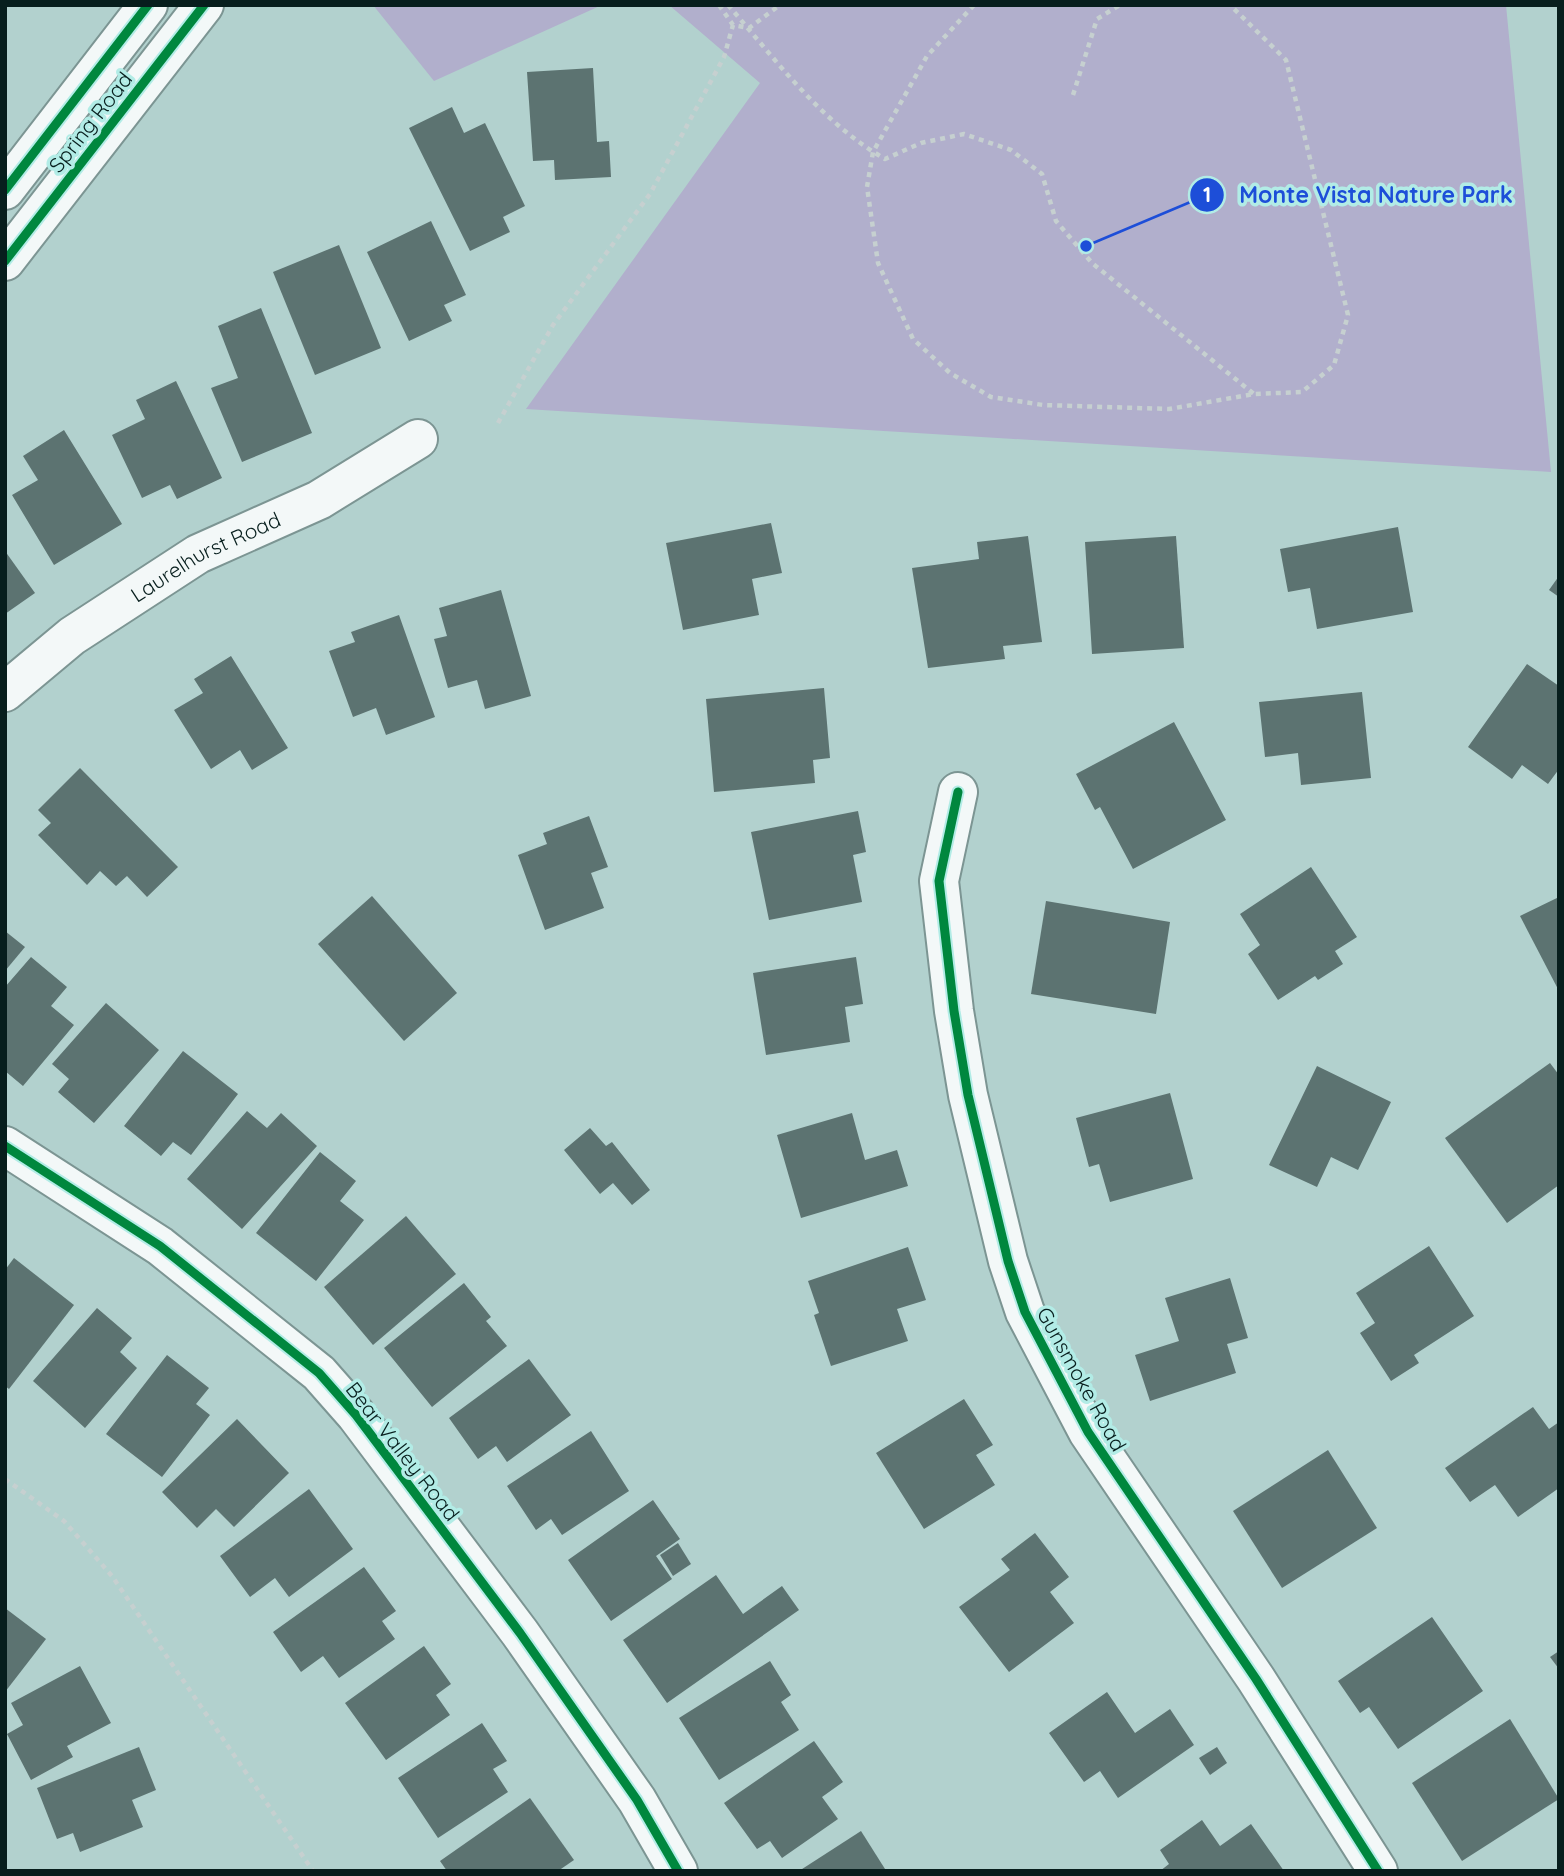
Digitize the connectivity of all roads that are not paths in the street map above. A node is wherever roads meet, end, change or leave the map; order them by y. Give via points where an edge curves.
1 (148, 5) edge
2 (204, 5) edge
3 (5, 190) edge
4 (5, 261) edge
5 (418, 439) dead end
6 (5, 692) edge
7 (958, 792) dead end
8 (5, 1146) edge
9 (678, 1871) edge
10 (1378, 1871) edge

1 - 3 street, Spring Road
2 - 4 street, Spring Road
5 - 6 street, Laurelhurst Road via 318,500 198,554 72,636
7 - 10 street, Gunsmoke Road via 939,881 954,1011 968,1095 1025,1312 1088,1432 1256,1679
8 - 9 street, Bear Valley Road via 160,1245 319,1373 356,1415 520,1633 637,1800

